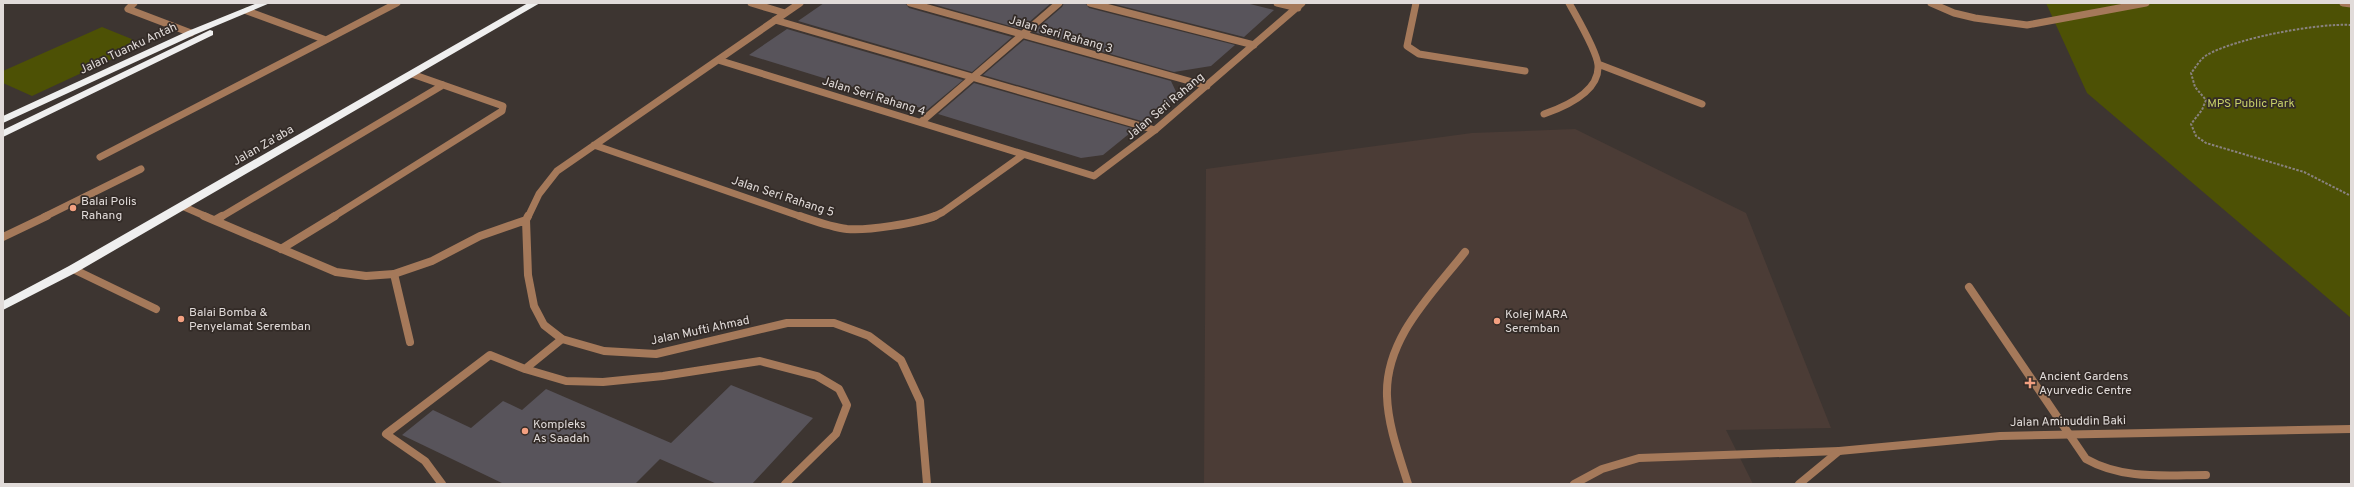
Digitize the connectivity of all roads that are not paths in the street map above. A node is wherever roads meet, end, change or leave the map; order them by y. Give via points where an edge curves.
1 (134, 3) edge
2 (265, 3) edge
3 (397, 3) edge
4 (535, 3) edge
5 (751, 3) edge
6 (800, 3) edge
7 (910, 3) edge
8 (1059, 3) edge
9 (1090, 3) edge
10 (1277, 3) edge
11 (1416, 3) edge
12 (1569, 3) edge
13 (1931, 3) edge
14 (2146, 3) edge
15 (2343, 3) edge
16 (2351, 4) edge
17 (1300, 6) edge
18 (247, 11) junction
19 (785, 13) junction
20 (775, 20) junction
21 (191, 33) junction
22 (1023, 34) junction
23 (326, 40) junction
24 (1254, 45) junction
25 (718, 60) junction
26 (1598, 64) junction
27 (1525, 71) dead end
28 (412, 74) junction
29 (974, 77) junction
30 (443, 86) junction
31 (1207, 86) junction
32 (1702, 104) dead end
33 (1544, 114) dead end
34 (3, 120) edge
35 (921, 122) junction
36 (1155, 130) junction
37 (3, 134) edge
38 (594, 145) junction
39 (1024, 155) junction
40 (100, 157) dead end
41 (142, 170) dead end
42 (182, 206) junction
43 (215, 220) junction
44 (526, 220) junction
45 (3, 236) edge
46 (281, 249) junction
47 (1465, 252) dead end
48 (73, 269) junction
49 (394, 274) junction
50 (1969, 287) dead end
51 (3, 306) edge
52 (156, 309) dead end
53 (562, 339) junction
54 (410, 342) dead end
55 (525, 369) junction
56 (2351, 430) edge
57 (2069, 434) junction
58 (1839, 451) junction
59 (2206, 476) dead end
60 (442, 484) edge
61 (784, 484) edge
62 (927, 484) edge
63 (1408, 484) edge
64 (1574, 484) edge
65 (1799, 484) edge

1 - 21 street via 128,9
2 - 18 highway, Jalan Tuanku Antah
3 - 23 street
4 - 28 highway, Jalan Za'aba
5 - 19 street
6 - 19 street, Jalan Mufti Ahmad
7 - 22 street, Jalan Seri Rahang 3
8 - 22 street
9 - 24 street
10 - 17 street
11 - 27 street via 1407,46 1411,50 1419,54
12 - 26 street
13 - 14 street via 1954,13 1975,18 2027,25
15 - 16 street
17 - 24 street, Jalan Seri Rahang
18 - 21 highway, Jalan Tuanku Antah
18 - 23 street
18 - 37 highway via 180,49
19 - 20 street, Jalan Mufti Ahmad
20 - 25 street, Jalan Mufti Ahmad
20 - 29 street
21 - 34 highway, Jalan Tuanku Antah
22 - 29 street
22 - 31 street, Jalan Seri Rahang 3
23 - 40 street
24 - 31 street, Jalan Seri Rahang
25 - 35 street, Jalan Seri Rahang 4
25 - 38 street, Jalan Mufti Ahmad
26 - 32 street
26 - 33 street via 1595,78 1582,93 1566,106
28 - 30 street
28 - 42 highway, Jalan Za'aba
29 - 35 street
29 - 36 street
30 - 43 street
30 - 46 street via 503,106 502,111
31 - 36 street, Jalan Seri Rahang
35 - 39 street, Jalan Seri Rahang 4
36 - 39 street, Jalan Seri Rahang via 1094,176
38 - 39 street, Jalan Seri Rahang 5 via 827,225 848,228 920,222 943,212
38 - 44 street, Jalan Mufti Ahmad via 557,171 539,194
41 - 45 street
42 - 43 street
42 - 48 highway, Jalan Za'aba
43 - 46 street
44 - 49 street via 480,236 432,261
44 - 53 street, Jalan Mufti Ahmad via 528,275 534,306 544,325
46 - 49 street via 336,272 366,276
47 - 63 street via 1408,326 1395,349 1388,376 1389,415
48 - 51 highway, Jalan Za'aba
48 - 52 street
49 - 54 street
50 - 57 street
53 - 55 street
53 - 62 street, Jalan Mufti Ahmad via 604,351 656,354 786,323 834,323 869,336 901,360 920,401
55 - 60 street via 490,355 386,434 414,451 434,469
55 - 61 street via 566,381 603,382 663,376 760,361 817,376 839,389 847,405 836,434
56 - 57 street, Jalan Aminuddin Baki
57 - 58 street, Jalan Aminuddin Baki via 2000,436
57 - 59 street via 2086,459 2097,467 2115,473
58 - 64 street, Jalan Aminuddin Baki via 1639,458 1602,469
58 - 65 street

